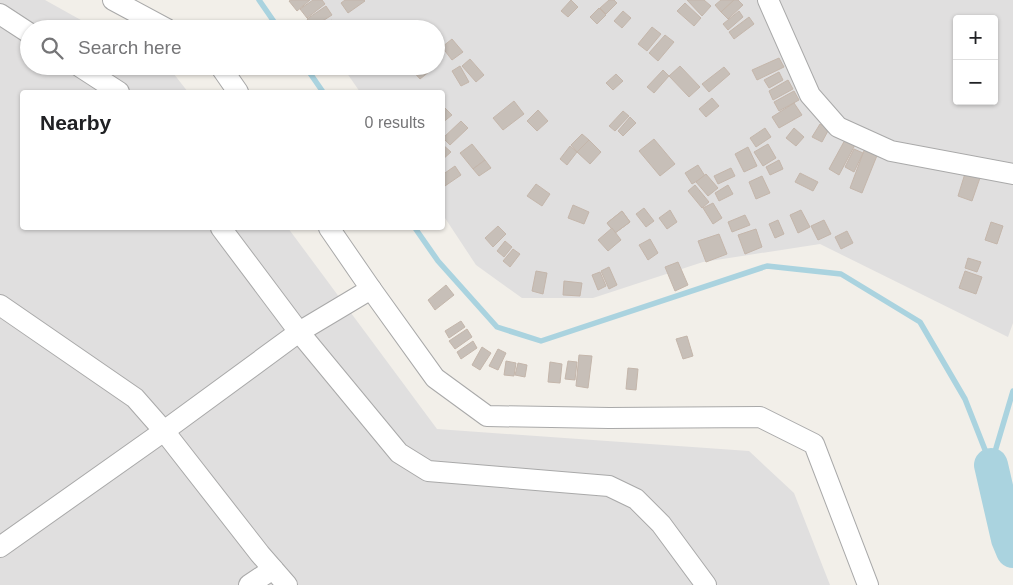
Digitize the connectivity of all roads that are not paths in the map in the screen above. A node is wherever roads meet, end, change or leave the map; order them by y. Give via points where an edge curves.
1 (113, 0) edge
2 (768, 0) edge
3 (0, 14) edge
4 (150, 20) edge
5 (20, 27) edge
6 (93, 75) edge
7 (226, 75) edge
8 (116, 90) edge
9 (237, 90) edge
10 (1013, 174) edge
11 (222, 230) edge
12 (330, 230) edge
13 (371, 289) junction
14 (0, 304) edge
15 (299, 332) junction
16 (164, 431) junction
17 (0, 547) edge
18 (273, 569) junction
19 (249, 585) edge
20 (286, 585) edge
21 (706, 585) edge
22 (868, 585) edge

1 - 4 street
2 - 10 street via 810,95 838,127 891,151
3 - 5 street
6 - 8 street
7 - 9 street
11 - 15 street
12 - 13 street
13 - 15 street
13 - 22 street via 435,378 487,416 760,417 814,444
14 - 16 street via 135,398
15 - 16 street
15 - 21 street via 399,453 428,472 609,486 636,499 661,524
16 - 17 street
16 - 18 street
18 - 19 street
18 - 20 street

